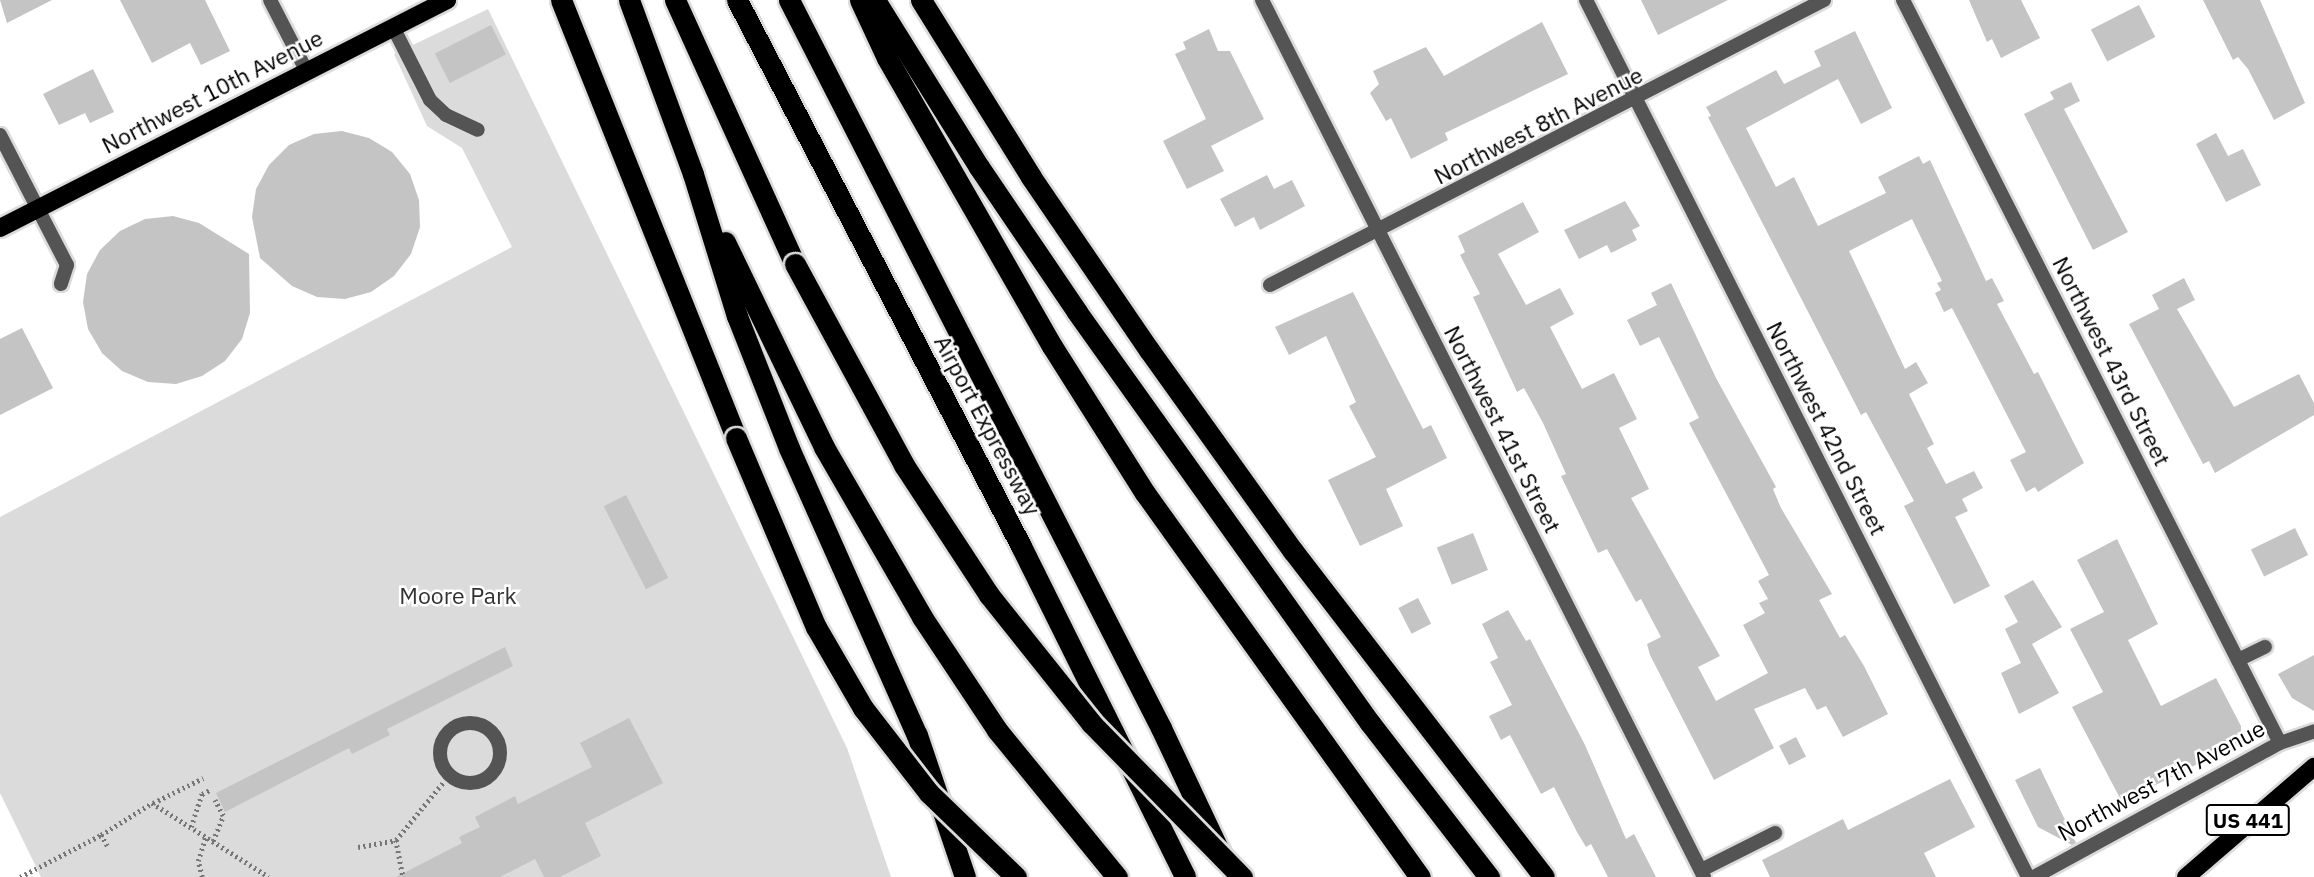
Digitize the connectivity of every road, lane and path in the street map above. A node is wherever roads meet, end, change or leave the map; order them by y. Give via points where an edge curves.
1 (270, 0) edge
2 (447, 0) edge
3 (561, 0) edge
4 (629, 0) edge
5 (737, 0) edge
6 (789, 0) edge
7 (860, 0) edge
8 (876, 0) edge
9 (921, 0) edge
10 (1262, 0) edge
11 (1586, 0) edge
12 (1824, 0) edge
13 (1903, 0) edge
14 (677, 4) edge
15 (393, 27) junction
16 (306, 70) junction
17 (1636, 100) junction
18 (478, 130) dead end
19 (0, 135) edge
20 (693, 174) junction
21 (38, 209) junction
22 (0, 228) edge
23 (1378, 233) junction
24 (61, 284) dead end
25 (1270, 285) dead end
26 (2265, 647) dead end
27 (2238, 660) junction
28 (2314, 731) edge
29 (2280, 743) junction
30 (2314, 767) edge
31 (450, 774) junction
32 (203, 778) dead end
33 (211, 790) dead end
34 (215, 800) dead end
35 (152, 803) junction
36 (191, 827) junction
37 (1775, 833) dead end
38 (101, 835) junction
39 (206, 836) junction
40 (396, 840) junction
41 (213, 841) junction
42 (107, 846) dead end
43 (358, 847) dead end
44 (1703, 873) edge
45 (20, 877) edge
46 (202, 877) edge
47 (268, 877) edge
48 (403, 877) edge
49 (965, 877) edge
50 (1016, 877) edge
51 (1117, 877) edge
52 (1185, 877) edge
53 (1231, 877) edge
54 (1242, 877) edge
55 (1420, 877) edge
56 (1489, 877) edge
57 (1544, 877) edge
58 (2031, 877) edge
59 (2186, 877) edge

1 - 16 street
2 - 15 main road, Northwest 10th Avenue
3 - 50 highway, bridge via 816,627 850,688 929,793
4 - 20 highway
5 - 52 highway, Airport Expressway via 1021,546
6 - 53 highway, Airport Expressway via 1155,716
7 - 55 highway via 950,169 1118,450 1197,569
8 - 56 highway via 1054,280 1370,723
9 - 57 highway via 1088,262 1293,551
10 - 23 street, Northwest 41st Street
11 - 17 street, Northwest 42nd Street
12 - 17 street, Northwest 8th Avenue
13 - 27 street, Northwest 43rd Street
14 - 54 highway, bridge via 795,264 904,465 989,595 1091,723
15 - 16 main road, Northwest 10th Avenue
15 - 18 street via 430,100 446,115
16 - 21 main road, Northwest 10th Avenue
17 - 23 street, Northwest 8th Avenue
17 - 58 street, Northwest 42nd Street
19 - 21 street
20 - 49 highway via 737,316 789,448 912,722
20 - 51 highway via 793,387 878,544 961,677 1068,821
21 - 22 main road, Northwest 10th Avenue
21 - 24 street via 67,265
23 - 25 street, Northwest 8th Avenue
23 - 44 street, Northwest 41st Street
26 - 27 street
27 - 29 street, Northwest 43rd Street
28 - 29 street, Northwest 7th Avenue
29 - 58 street, Northwest 7th Avenue
30 - 59 main road, US 441
31 - 31 street via 472,783 490,776 500,749 492,732 464,723 447,734 440,752
31 - 40 path
32 - 35 path
33 - 36 path via 202,794
34 - 41 path via 223,816
35 - 36 path
35 - 38 path
36 - 39 path
37 - 44 street
38 - 42 path
38 - 45 path
39 - 41 path
39 - 46 path via 198,861
40 - 43 path
40 - 48 path
41 - 47 path

